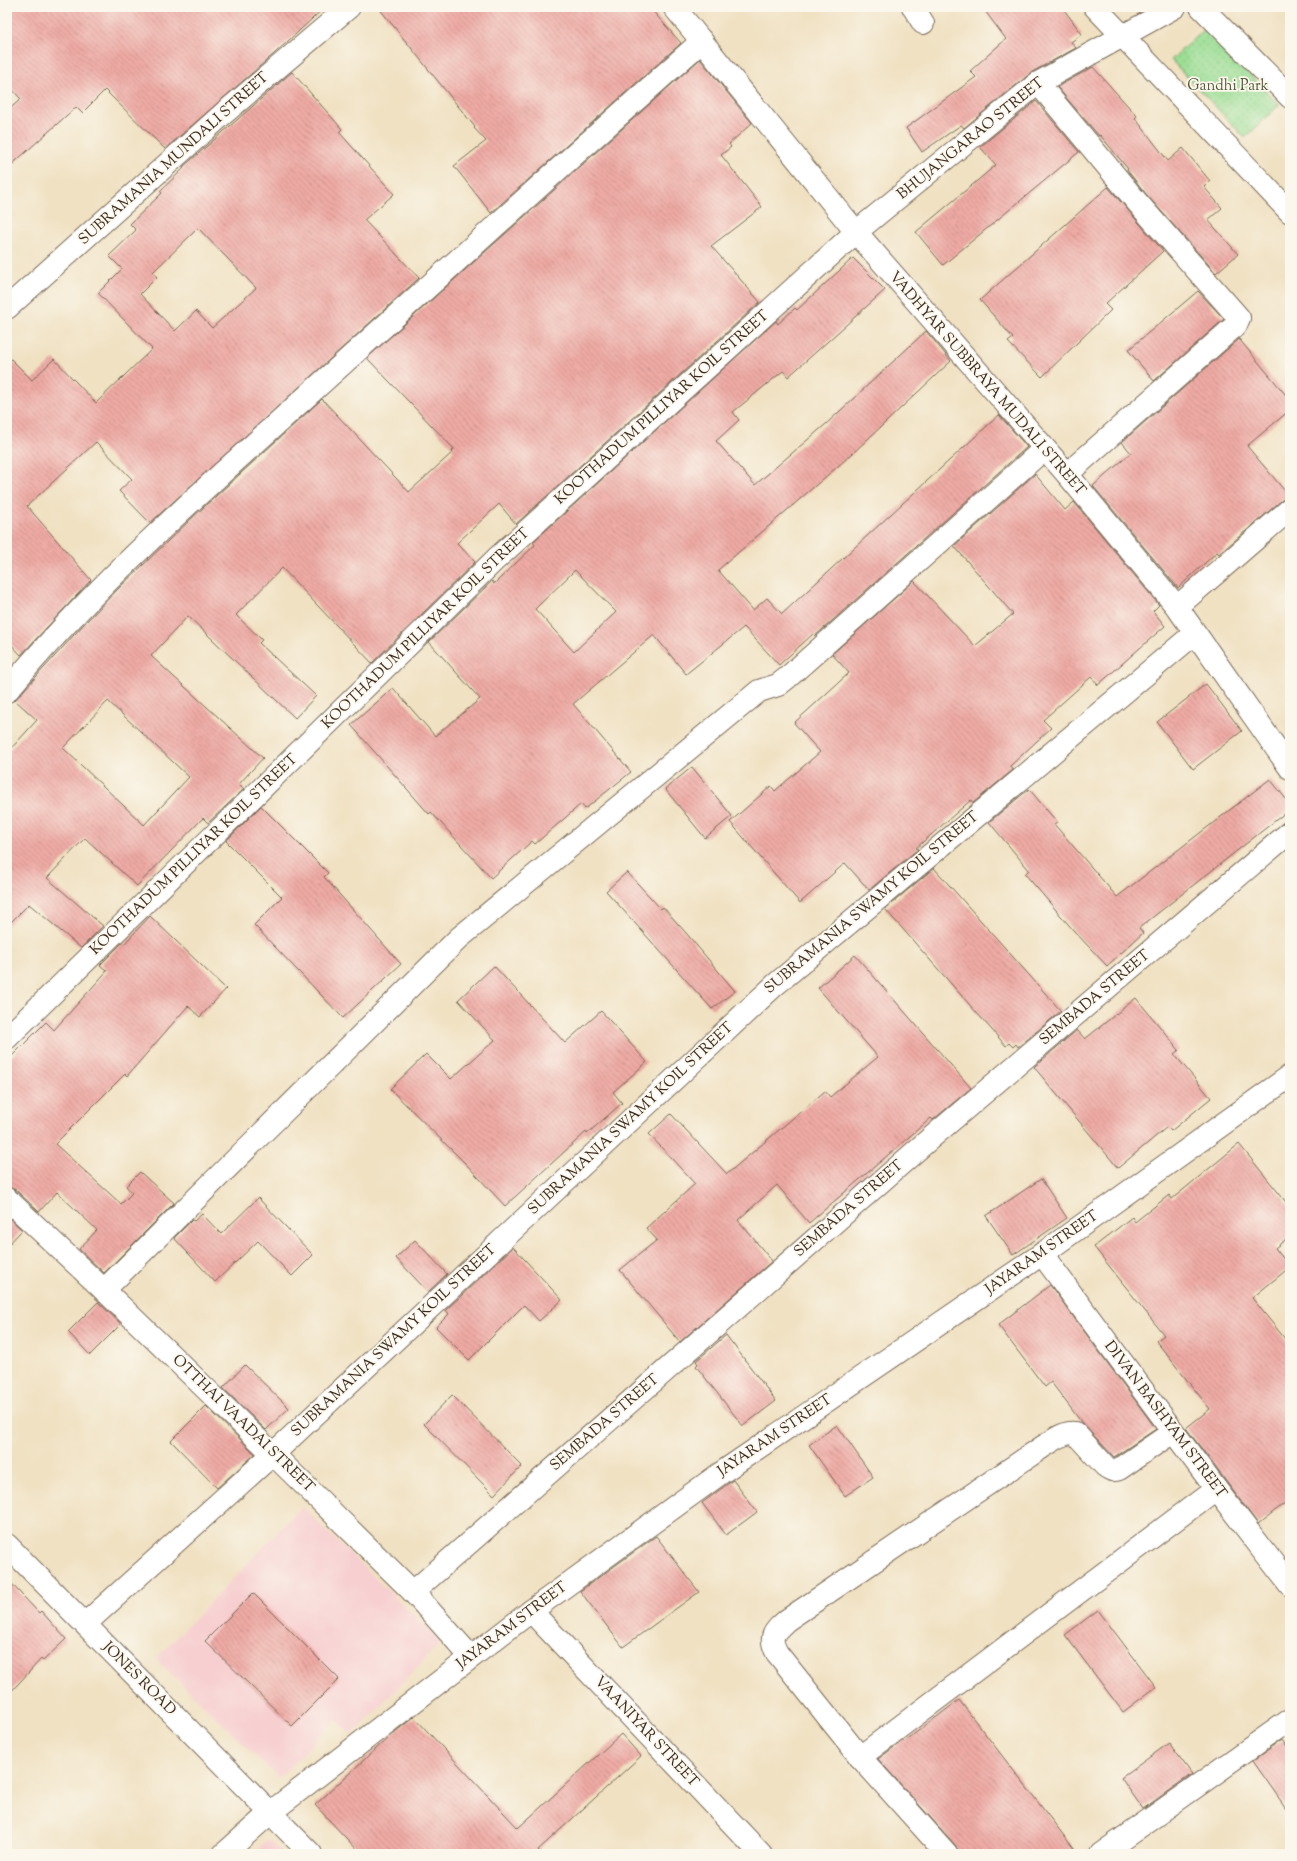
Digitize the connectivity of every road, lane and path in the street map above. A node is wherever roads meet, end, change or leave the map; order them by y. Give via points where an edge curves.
1 (674, 7) edge
2 (1095, 7) edge
3 (1175, 7) edge
4 (1201, 7) edge
5 (343, 9) edge
6 (1121, 36) junction
7 (702, 41) junction
8 (1038, 83) junction
9 (1290, 96) edge
10 (1290, 212) edge
11 (856, 232) junction
12 (7, 308) edge
13 (1044, 449) junction
14 (1066, 474) junction
15 (1290, 509) edge
16 (1177, 607) junction
17 (1194, 634) junction
18 (7, 690) edge
19 (1290, 768) edge
20 (1290, 832) edge
21 (10, 1029) edge
22 (1290, 1076) edge
23 (7, 1199) edge
24 (1042, 1254) junction
25 (104, 1290) junction
26 (1173, 1432) junction
27 (273, 1454) junction
28 (1216, 1489) junction
29 (7, 1546) edge
30 (1290, 1585) edge
31 (413, 1592) junction
32 (531, 1611) junction
33 (85, 1624) junction
34 (471, 1657) junction
35 (1290, 1720) edge
36 (860, 1757) junction
37 (271, 1812) junction
38 (224, 1854) edge
39 (311, 1854) edge
40 (761, 1854) edge
41 (947, 1854) edge
42 (1101, 1854) edge

1 - 7 street, VADHYAR SUBBRAYA MUDALI STREET
2 - 6 street
3 - 6 street, BHUJANGARAO STREET
4 - 9 street
5 - 12 street, SUBRAMANIA MUNDALI STREET
6 - 8 street, BHUJANGARAO STREET
6 - 10 street
7 - 11 street, VADHYAR SUBBRAYA MUDALI STREET
7 - 18 street via 376,332 120,567
8 - 11 street, BHUJANGARAO STREET
8 - 14 street via 1137,202 1239,318 1236,325
11 - 13 street, VADHYAR SUBBRAYA MUDALI STREET
11 - 21 street, KOOTHADUM PILLIYAR KOIL STREET via 496,559
13 - 14 street, VADHYAR SUBBRAYA MUDALI STREET
13 - 25 street via 787,678 759,691 459,938
14 - 16 street, VADHYAR SUBBRAYA MUDALI STREET
15 - 16 street
16 - 17 street, VADHYAR SUBBRAYA MUDALI STREET
17 - 19 street, VADHYAR SUBBRAYA MUDALI STREET
17 - 27 street, SUBRAMANIA SWAMY KOIL STREET via 775,985
20 - 31 street, SEMBADA STREET via 925,1143
22 - 24 street, JAYARAM STREET
23 - 25 street, OTTHAI VAADAI STREET
24 - 26 street, DIVAN BASHYAM STREET
24 - 32 street, JAYARAM STREET via 721,1473
25 - 27 street, OTTHAI VAADAI STREET
26 - 28 street, DIVAN BASHYAM STREET
26 - 36 street via 1114,1471 1109,1470 1075,1433 1064,1435 1037,1450 776,1630 772,1637 777,1653
27 - 31 street, OTTHAI VAADAI STREET
27 - 33 street, SUBRAMANIA SWAMY KOIL STREET
28 - 30 street, DIVAN BASHYAM STREET
28 - 36 street
29 - 33 street, JONES ROAD
31 - 34 street, OTTHAI VAADAI STREET
32 - 34 street, JAYARAM STREET
32 - 40 street, VAANIYAR STREET
33 - 37 street, JONES ROAD
34 - 37 street, JAYARAM STREET
35 - 42 street
36 - 41 street
37 - 38 street, JAYARAM STREET
37 - 39 street, JONES ROAD

